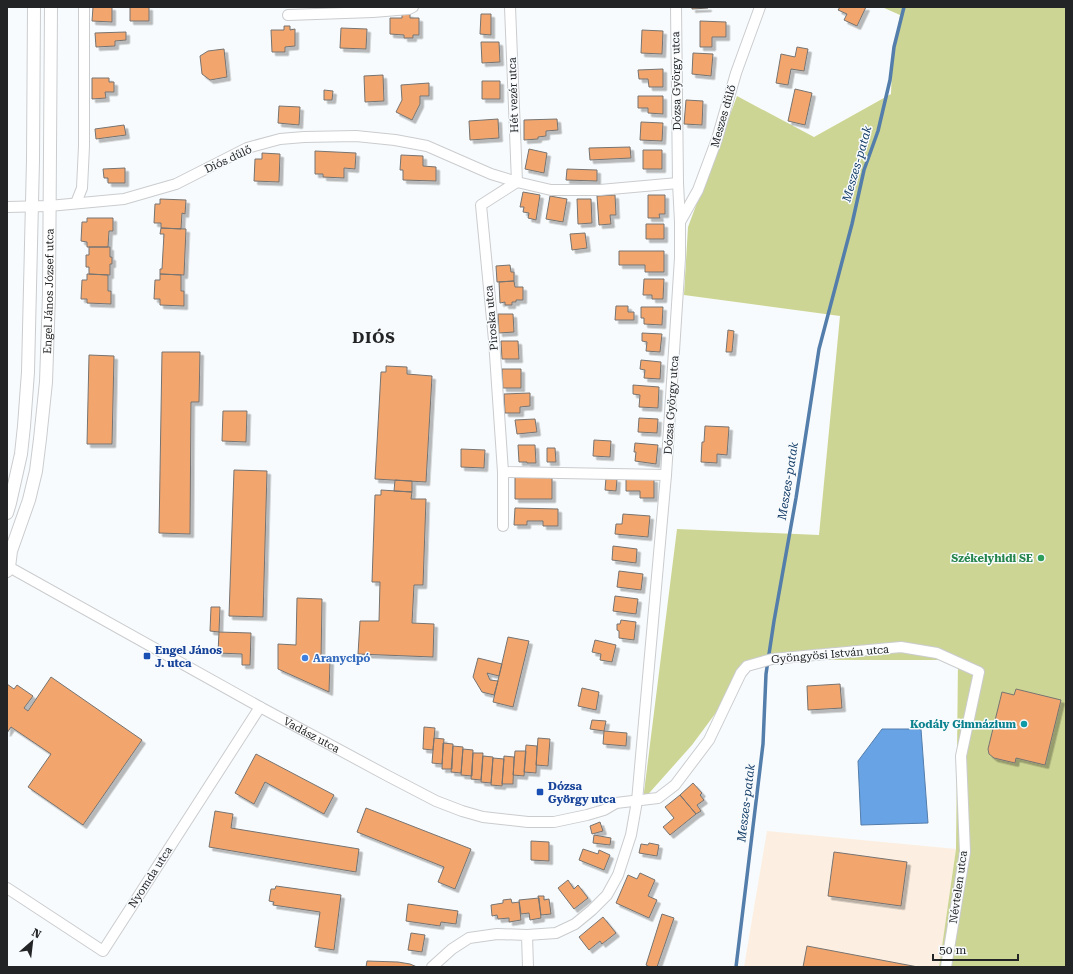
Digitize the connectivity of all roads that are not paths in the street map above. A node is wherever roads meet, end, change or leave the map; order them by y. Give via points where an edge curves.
1 (34, 7) edge
2 (51, 7) edge
3 (84, 7) edge
4 (414, 7) edge
5 (510, 7) edge
6 (676, 7) edge
7 (760, 7) edge
8 (288, 15) dead end
9 (517, 182) junction
10 (678, 183) junction
11 (76, 203) junction
12 (32, 206) junction
13 (49, 206) junction
14 (7, 207) edge
15 (680, 222) junction
16 (503, 472) junction
17 (666, 475) junction
18 (7, 513) edge
19 (503, 526) dead end
20 (8, 568) edge
21 (260, 707) junction
22 (637, 801) junction
23 (963, 807) joint
24 (7, 888) edge
25 (527, 935) junction
26 (432, 967) edge
27 (528, 967) edge
28 (946, 967) edge

1 - 12 street, Engel János József utca
2 - 13 street, Engel János József utca
3 - 11 street via 84,146 82,188
4 - 8 street via 373,12
5 - 9 street, Hét vezér utca
6 - 10 street, Dózsa György utca
7 - 15 street, Meszes dűlő via 736,73 715,146 698,190
9 - 10 street via 551,190 600,190
9 - 11 street, Diós dűlő via 491,174 428,146 356,136 304,136 280,139 247,148 176,184 124,199
9 - 16 street, Piroska utca via 481,205
10 - 15 street, Dózsa György utca
11 - 13 street, Diós dűlő
12 - 13 street, Diós dűlő
12 - 14 street, Diós dűlő
12 - 18 street, Engel János József utca via 28,372 24,426 20,461
13 - 20 street, Engel János József utca via 46,374 40,439 36,471
15 - 17 street, Dózsa György utca
16 - 17 street
16 - 19 street
17 - 22 street, Dózsa György utca
20 - 21 street, Vadász utca
21 - 22 street, Vadász utca via 436,801 483,817 554,822 599,812 616,804
21 - 24 street, Nyomda utca via 103,951
22 - 23 street, Gyöngyösi István utca via 658,798 675,785 709,740 747,666 767,660 901,647 937,653 979,672 961,756
22 - 25 street via 631,835 618,875 607,895 575,924 556,933
23 - 28 street, Névtelen utca via 965,852
25 - 26 street via 497,934 469,938
25 - 27 street

